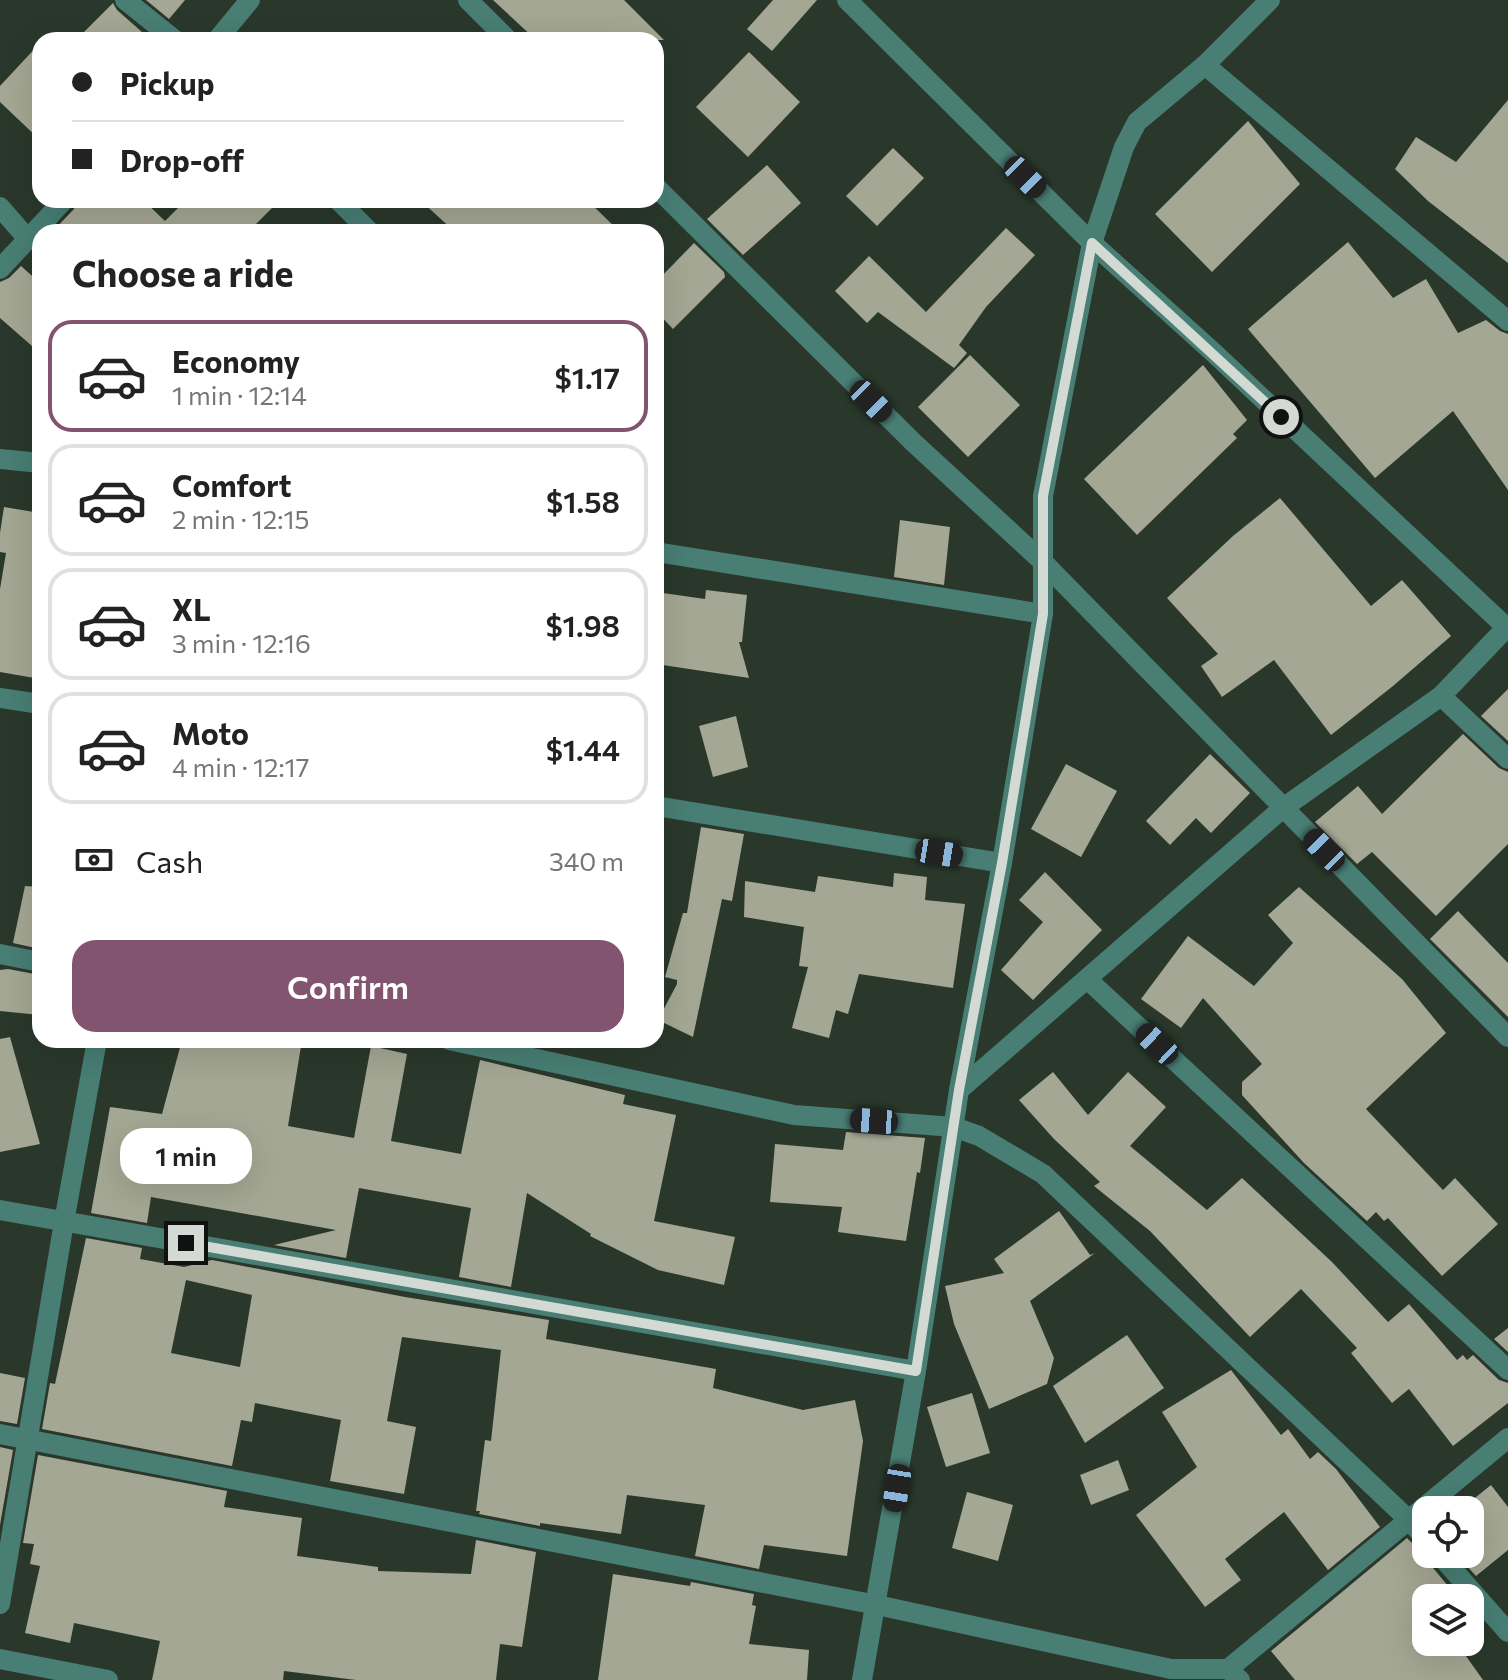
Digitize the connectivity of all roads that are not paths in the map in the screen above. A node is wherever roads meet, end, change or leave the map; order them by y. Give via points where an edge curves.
1 (125, 0) edge
2 (250, 0) edge
3 (468, 0) edge
4 (847, 0) edge
5 (1270, 0) edge
6 (165, 32) edge
7 (224, 32) edge
8 (500, 32) edge
9 (1205, 65) junction
10 (664, 195) edge
11 (0, 207) edge
12 (56, 208) edge
13 (346, 208) edge
14 (41, 224) edge
15 (362, 224) edge
16 (32, 233) edge
17 (27, 238) junction
18 (1092, 243) junction
19 (0, 269) edge
20 (1508, 321) edge
21 (0, 459) edge
22 (32, 462) edge
23 (664, 553) edge
24 (1043, 562) junction
25 (1043, 614) junction
26 (1507, 626) edge
27 (1441, 696) junction
28 (0, 698) edge
29 (32, 703) edge
30 (1508, 759) edge
31 (664, 807) edge
32 (1283, 808) junction
33 (1002, 863) junction
34 (0, 954) edge
35 (32, 960) edge
36 (1087, 979) junction
37 (1508, 1037) edge
38 (96, 1048) edge
39 (486, 1048) edge
40 (959, 1090) junction
41 (954, 1127) junction
42 (0, 1210) edge
43 (64, 1222) junction
44 (1508, 1370) edge
45 (916, 1371) junction
46 (0, 1434) edge
47 (29, 1438) junction
48 (1508, 1438) edge
49 (1409, 1520) junction
50 (1412, 1523) edge
51 (1451, 1568) edge
52 (0, 1604) edge
53 (877, 1605) junction
54 (1508, 1632) edge
55 (0, 1659) edge
56 (1170, 1674) edge
57 (1234, 1675) edge
58 (108, 1680) edge
59 (862, 1680) edge

1 - 6 street
2 - 7 street
3 - 8 street
4 - 18 street
5 - 9 street
9 - 18 street via 1137,122
9 - 20 street
10 - 24 street via 914,443
11 - 17 street
12 - 14 street
13 - 15 street
16 - 17 street
17 - 19 street
18 - 24 street via 1043,496
18 - 26 street
21 - 22 street
23 - 25 street
24 - 25 street
24 - 32 street
25 - 33 street
26 - 27 street
27 - 30 street
27 - 32 street
28 - 29 street
31 - 33 street
32 - 36 street
32 - 37 street
33 - 40 street
34 - 35 street
36 - 40 street
36 - 44 street
38 - 43 street
39 - 41 street via 794,1115
40 - 41 street
41 - 45 street
41 - 49 street via 1043,1174
42 - 43 street
43 - 45 street
43 - 47 street
45 - 53 street
46 - 47 street
47 - 52 street
47 - 53 street
48 - 49 street
49 - 50 street
49 - 57 street
51 - 54 street
53 - 56 street
53 - 59 street
55 - 58 street
56 - 57 street

